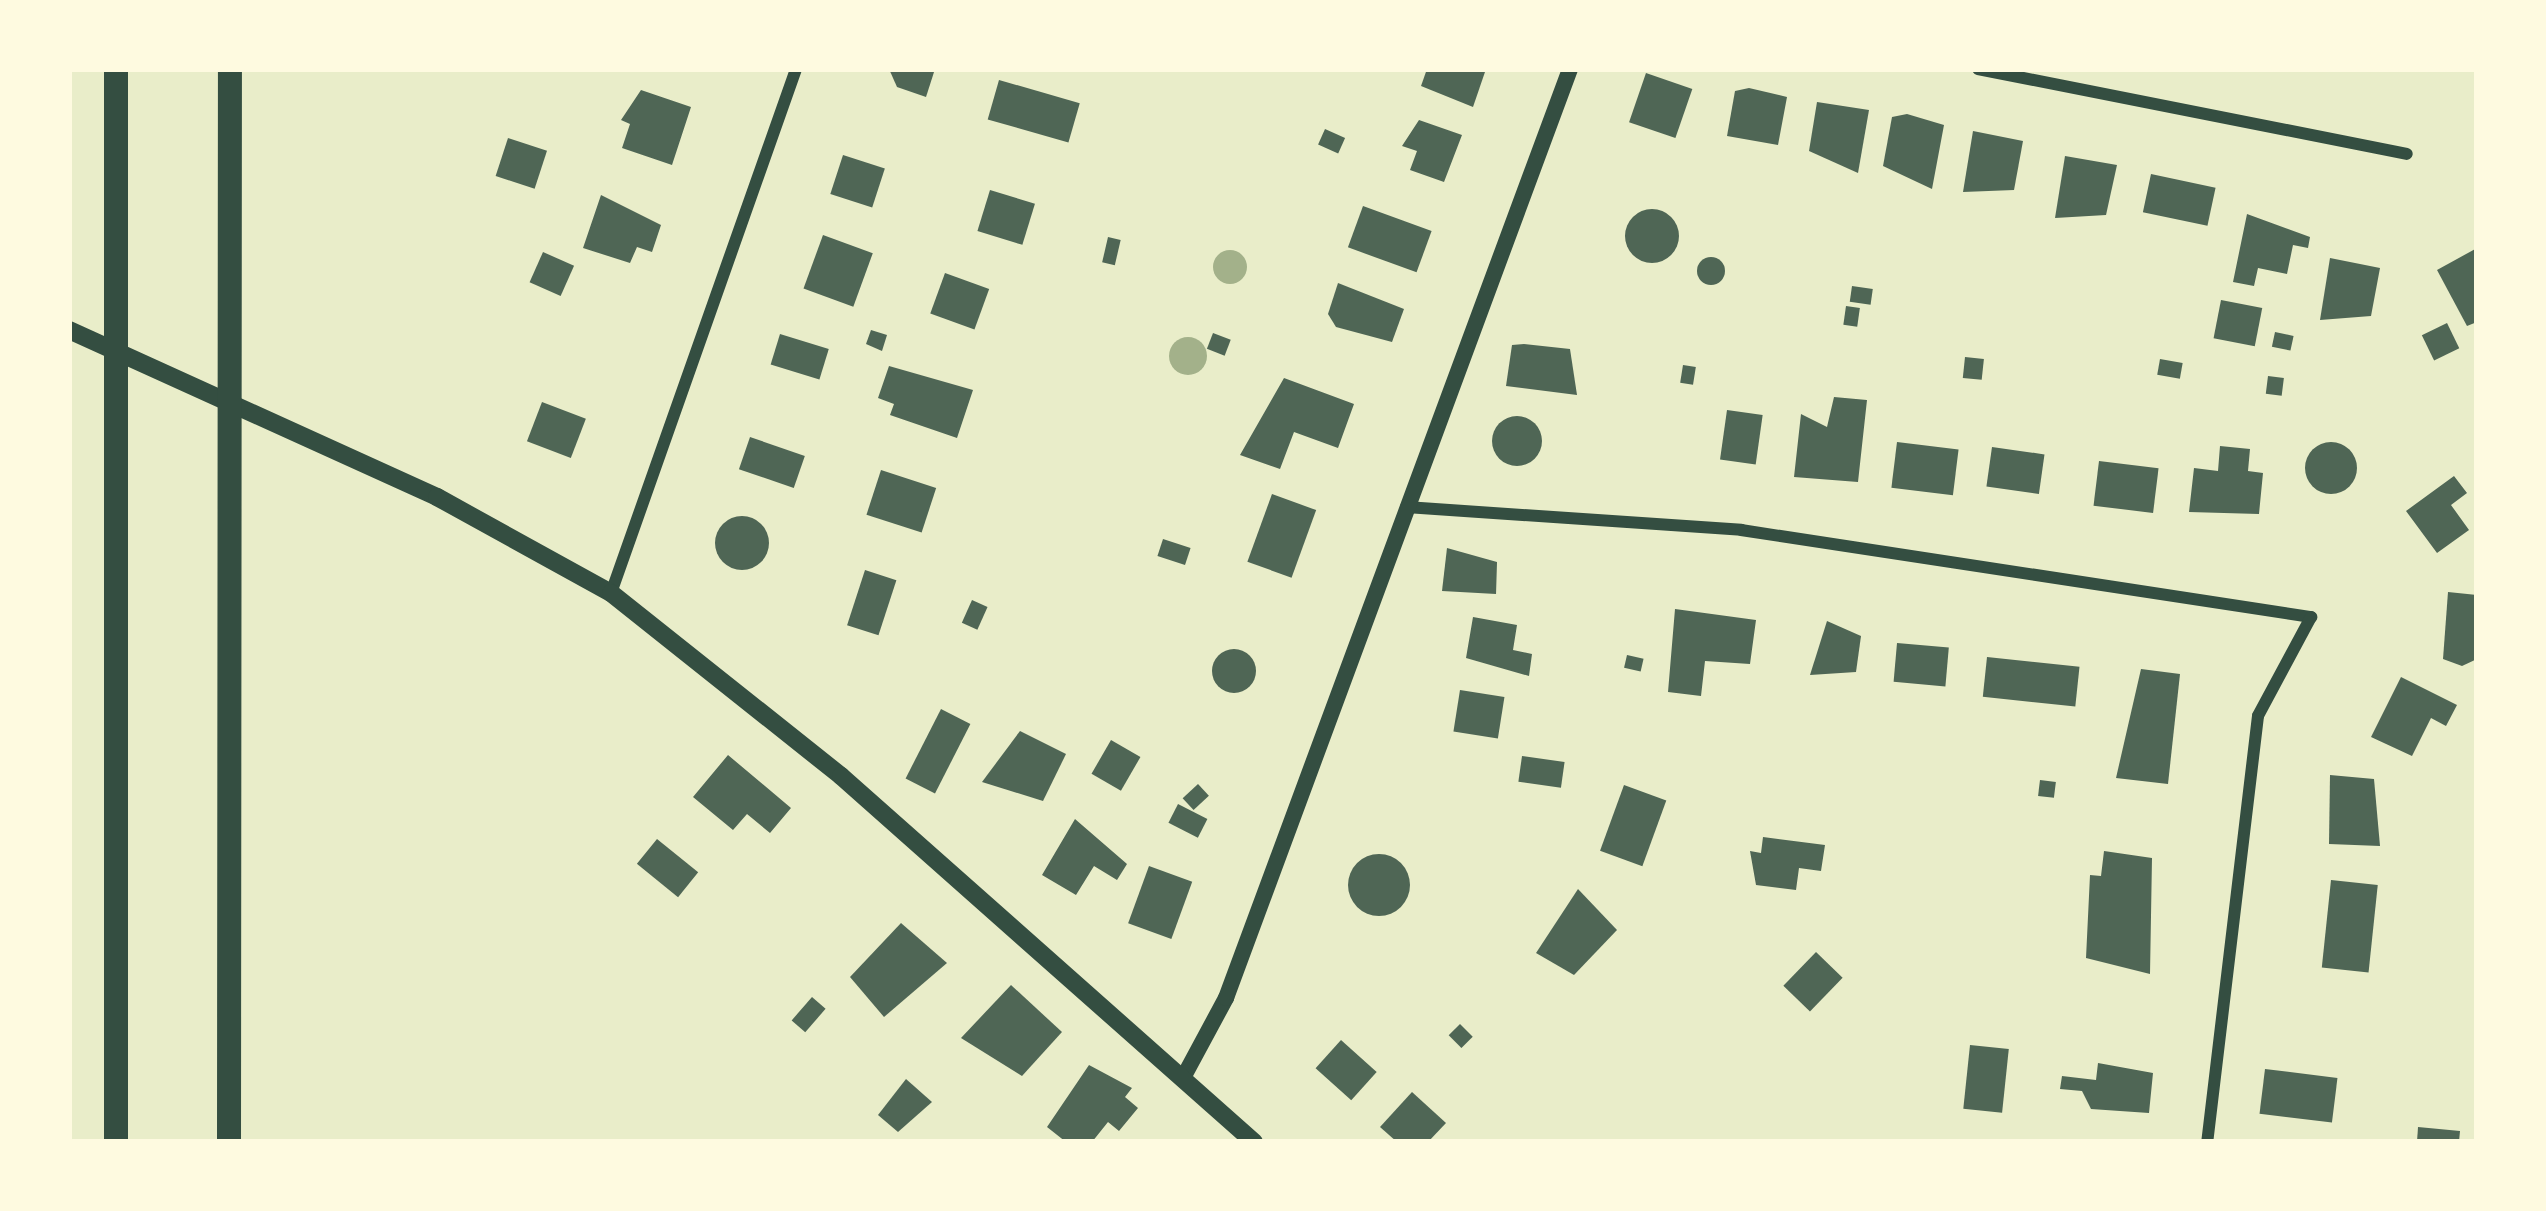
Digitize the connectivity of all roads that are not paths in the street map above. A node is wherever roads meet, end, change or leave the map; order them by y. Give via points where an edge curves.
1 (116, 69) edge
2 (230, 69) edge
3 (796, 69) edge
4 (1570, 69) edge
5 (1978, 69) edge
6 (2407, 154) dead end
7 (69, 330) edge
8 (1406, 507) junction
9 (611, 593) junction
10 (1184, 1076) junction
11 (116, 1142) edge
12 (230, 1142) edge
13 (1254, 1142) edge
14 (2207, 1142) edge

1 - 11 highway
2 - 12 highway
3 - 9 street
4 - 8 street
5 - 6 street
7 - 9 main road via 333,450
8 - 10 street via 1226,998
8 - 14 street via 1742,530 2312,617 2258,716
9 - 10 main road
10 - 13 main road

